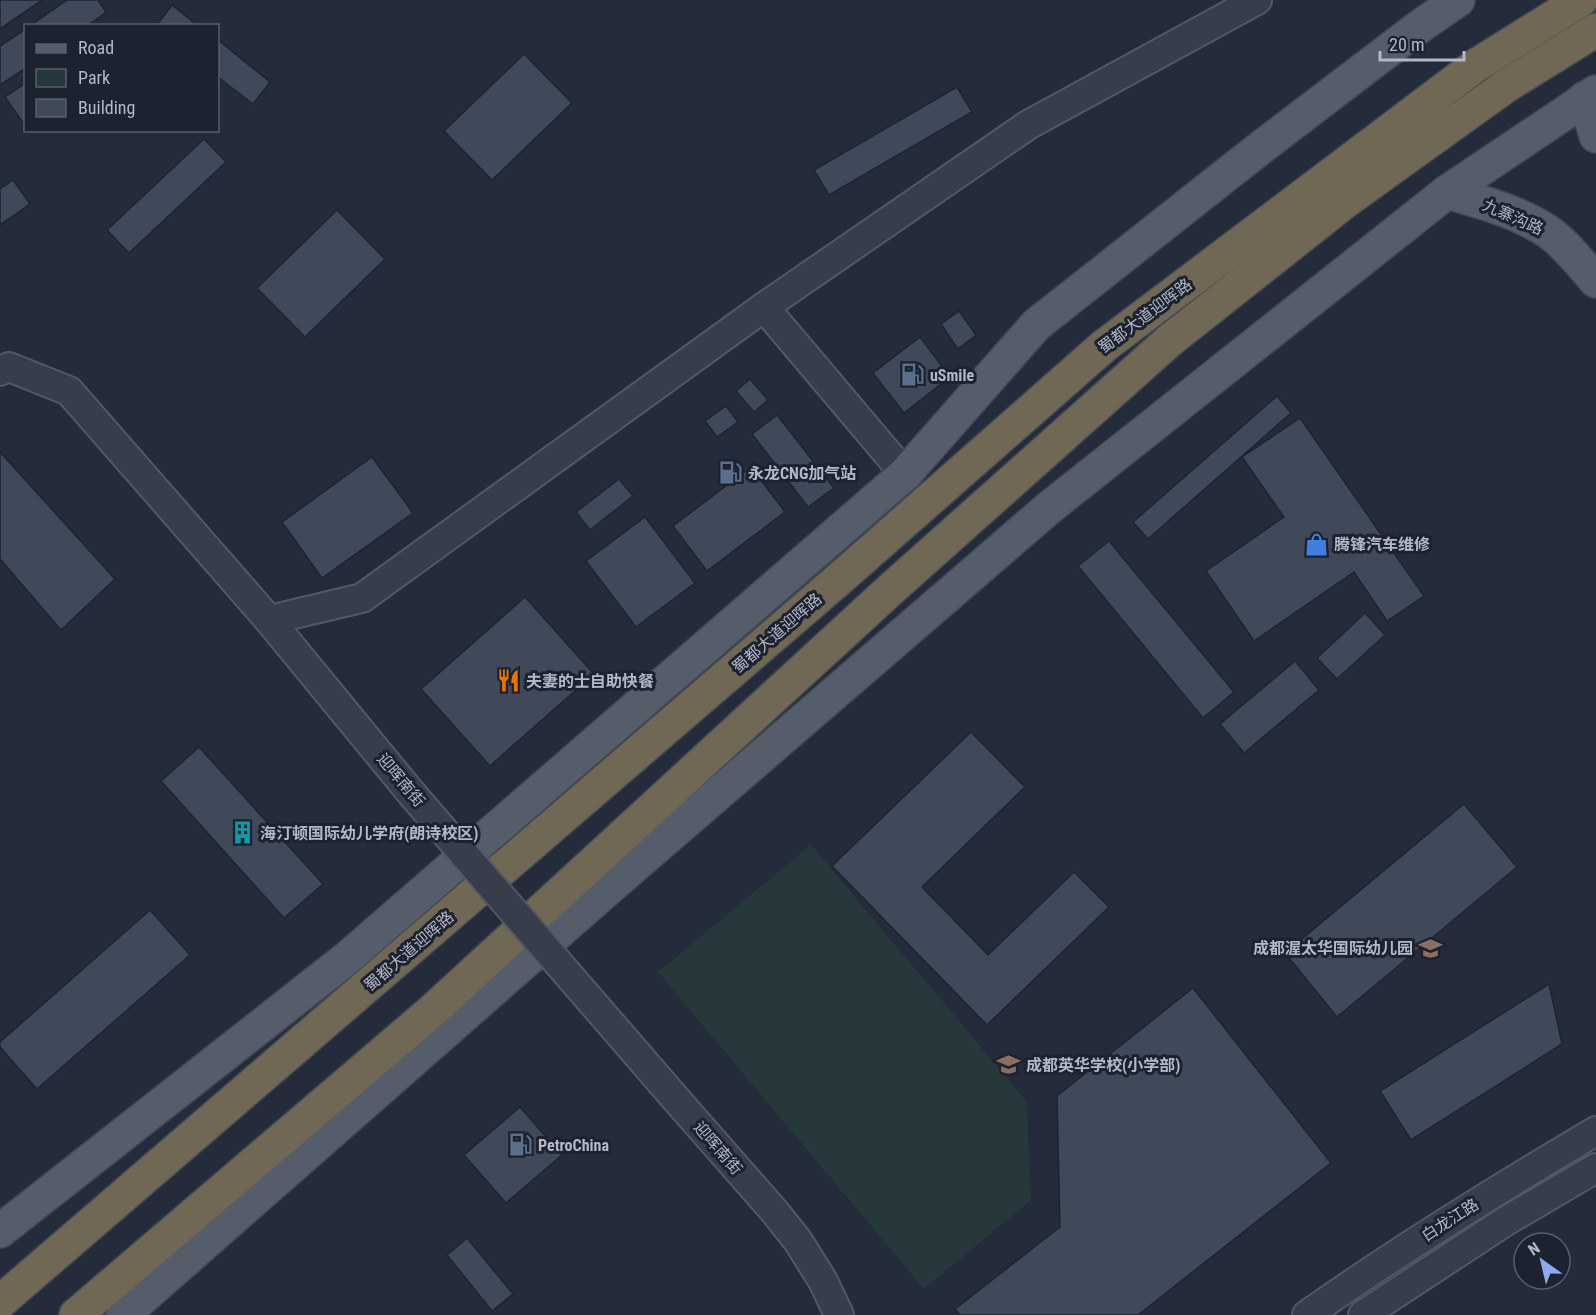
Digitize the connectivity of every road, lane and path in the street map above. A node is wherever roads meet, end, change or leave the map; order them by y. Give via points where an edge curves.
1 (1257, 0) edge
2 (1458, 0) edge
3 (1581, 0) edge
4 (1417, 13) edge
5 (1596, 30) edge
6 (1591, 95) edge
7 (1596, 136) edge
8 (1447, 192) junction
9 (1596, 281) edge
10 (764, 307) junction
11 (0, 371) edge
12 (905, 474) junction
13 (269, 620) junction
14 (346, 959) junction
15 (210, 1122) junction
16 (1596, 1131) edge
17 (1596, 1168) edge
18 (0, 1231) edge
19 (0, 1302) edge
20 (76, 1315) edge
21 (123, 1315) edge
22 (839, 1315) edge
23 (1307, 1315) edge
24 (1363, 1315) edge

1 - 10 street via 1028,125
2 - 4 main road
3 - 15 highway, 蜀都大道迎晖路 via 1475,66 1104,346
4 - 12 main road via 1259,149 1036,325
5 - 20 highway, 蜀都大道迎晖路 via 1506,87 1346,201 1169,341 890,590 432,1011
6 - 7 main road
6 - 8 main road
8 - 9 main road, 九寨沟路 via 1506,210 1547,231
8 - 21 main road via 1050,507
10 - 12 street
10 - 13 street via 363,598
11 - 13 street, 迎晖南街 via 9,367 69,391
12 - 14 main road
13 - 22 street, 迎晖南街, bridge via 412,794 775,1212 823,1281
14 - 15 main road
14 - 18 main road
15 - 19 highway, 蜀都大道迎晖路
16 - 23 street, 白龙江路 via 1426,1234
17 - 24 street, 白龙江路 via 1506,1221

